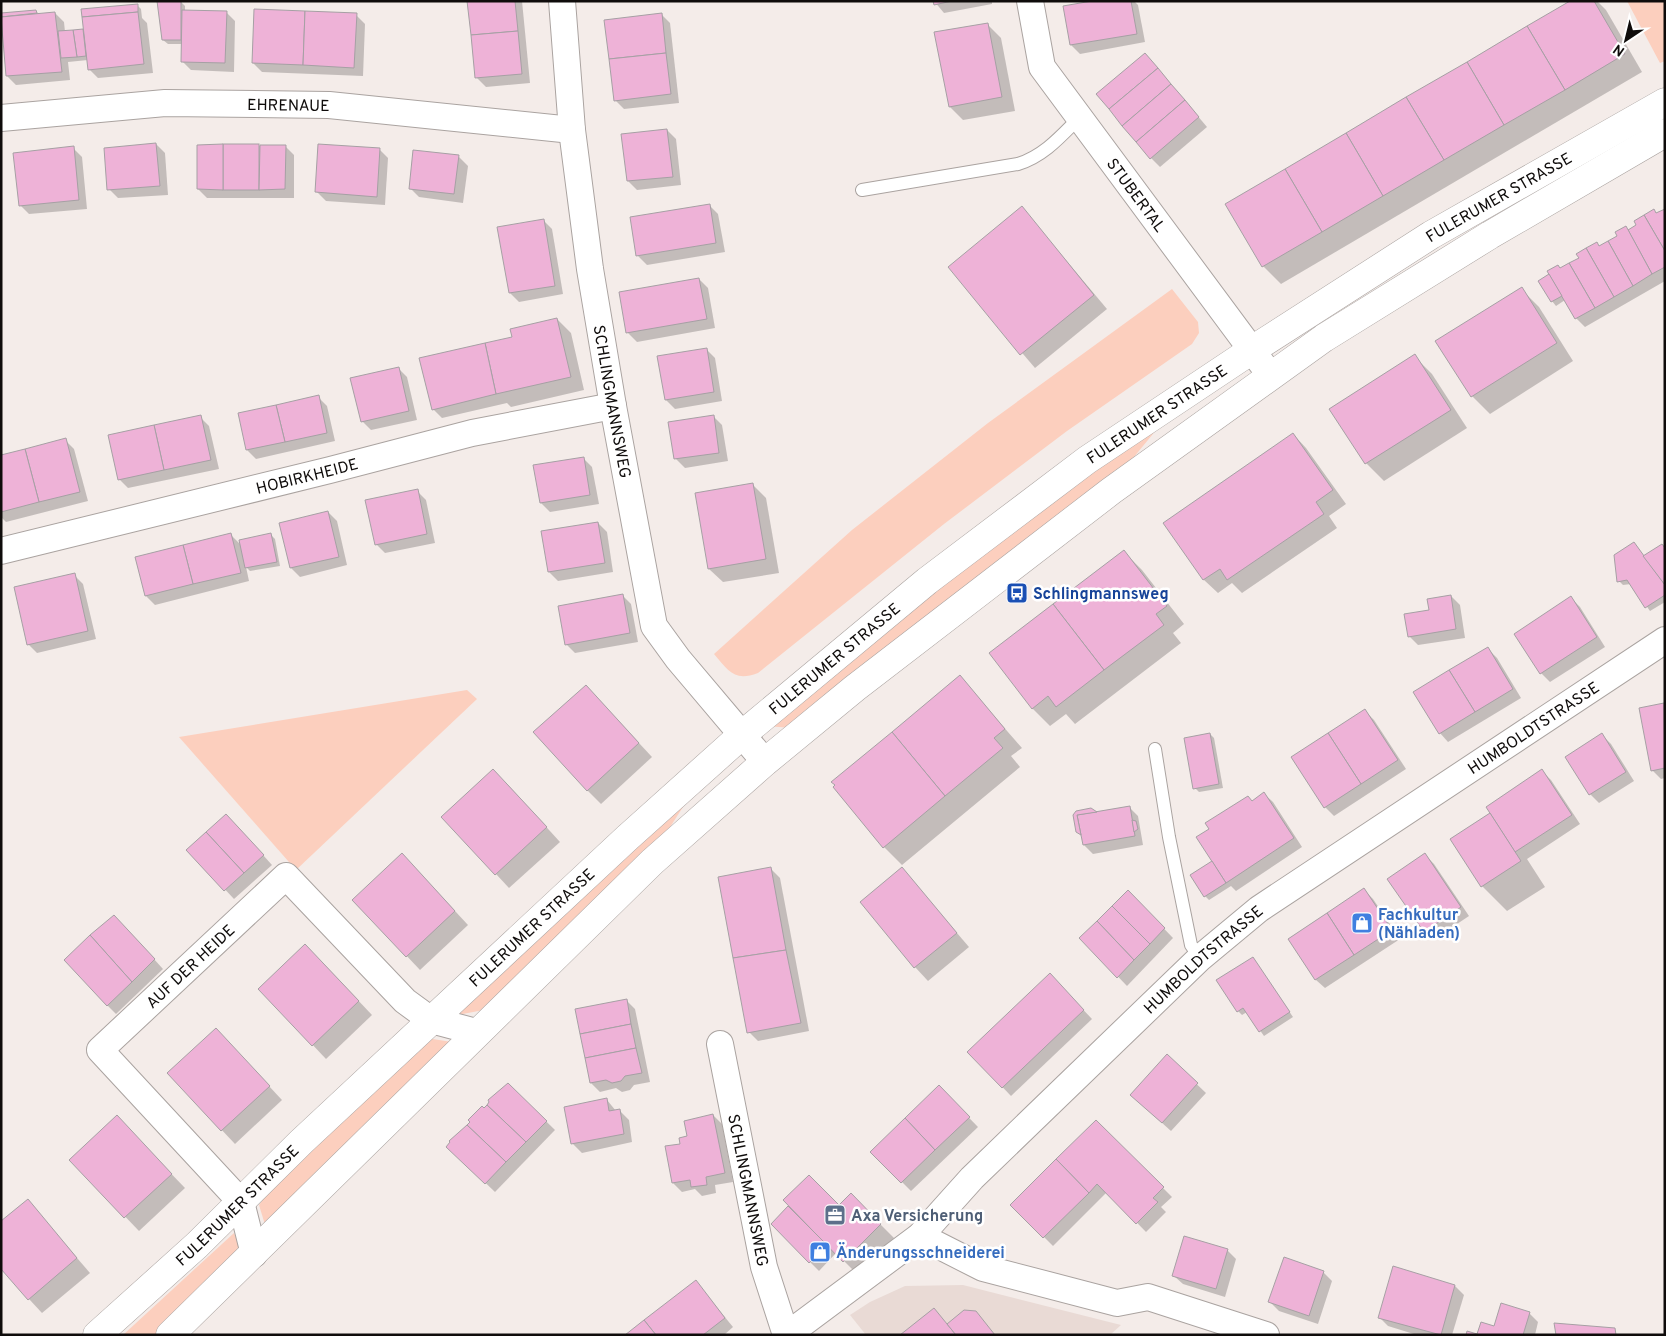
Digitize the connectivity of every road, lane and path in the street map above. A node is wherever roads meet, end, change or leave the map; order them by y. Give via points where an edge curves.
1 (562, 1) edge
2 (1030, 1) edge
3 (1665, 102) edge
4 (1080, 117) junction
5 (1, 118) edge
6 (572, 130) junction
7 (1665, 133) edge
8 (862, 190) dead end
9 (1252, 350) junction
10 (1271, 376) junction
11 (613, 406) junction
12 (1, 551) edge
13 (1665, 640) edge
14 (742, 734) junction
15 (1155, 749) dead end
16 (765, 762) junction
17 (1200, 958) junction
18 (431, 1020) junction
19 (476, 1032) junction
20 (720, 1044) dead end
21 (241, 1202) junction
22 (920, 1236) junction
23 (254, 1254) junction
24 (97, 1335) edge
25 (170, 1335) edge
26 (786, 1335) edge
27 (1266, 1335) edge

1 - 6 street, SCHLINGMANNSWEG
2 - 4 street, STUBERTAL via 1042,67
3 - 9 main road, FULERUMER STRASSE via 1431,235
4 - 8 lane via 1034,159
4 - 9 street, STUBERTAL
5 - 6 street, EHRENAUE via 165,103 329,105
6 - 11 street, SCHLINGMANNSWEG via 590,269
7 - 10 main road, FULERUMER STRASSE via 1482,240 1324,338
9 - 10 street, STUBERTAL
9 - 14 main road, FULERUMER STRASSE via 1087,460 927,581
10 - 16 main road, FULERUMER STRASSE via 1016,562
11 - 12 street, HOBIRKHEIDE via 472,433
11 - 14 street, SCHLINGMANNSWEG via 654,626
13 - 17 street, HUMBOLDTSTRASSE via 1259,909
14 - 16 street, SCHLINGMANNSWEG
14 - 18 main road, FULERUMER STRASSE
15 - 17 lane via 1191,945
16 - 19 main road, FULERUMER STRASSE via 652,862
17 - 22 street, HUMBOLDTSTRASSE via 972,1178
18 - 19 street, AUF DER HEIDE
18 - 21 main road, FULERUMER STRASSE
18 - 21 street, AUF DER HEIDE via 405,1001 286,876 100,1050
19 - 23 main road, FULERUMER STRASSE
20 - 26 street, SCHLINGMANNSWEG via 764,1267
21 - 23 street, AUF DER HEIDE
21 - 24 main road, FULERUMER STRASSE
22 - 26 street, HUMBOLDTSTRASSE
22 - 27 street via 983,1268 1117,1303 1148,1297
23 - 25 main road, FULERUMER STRASSE

